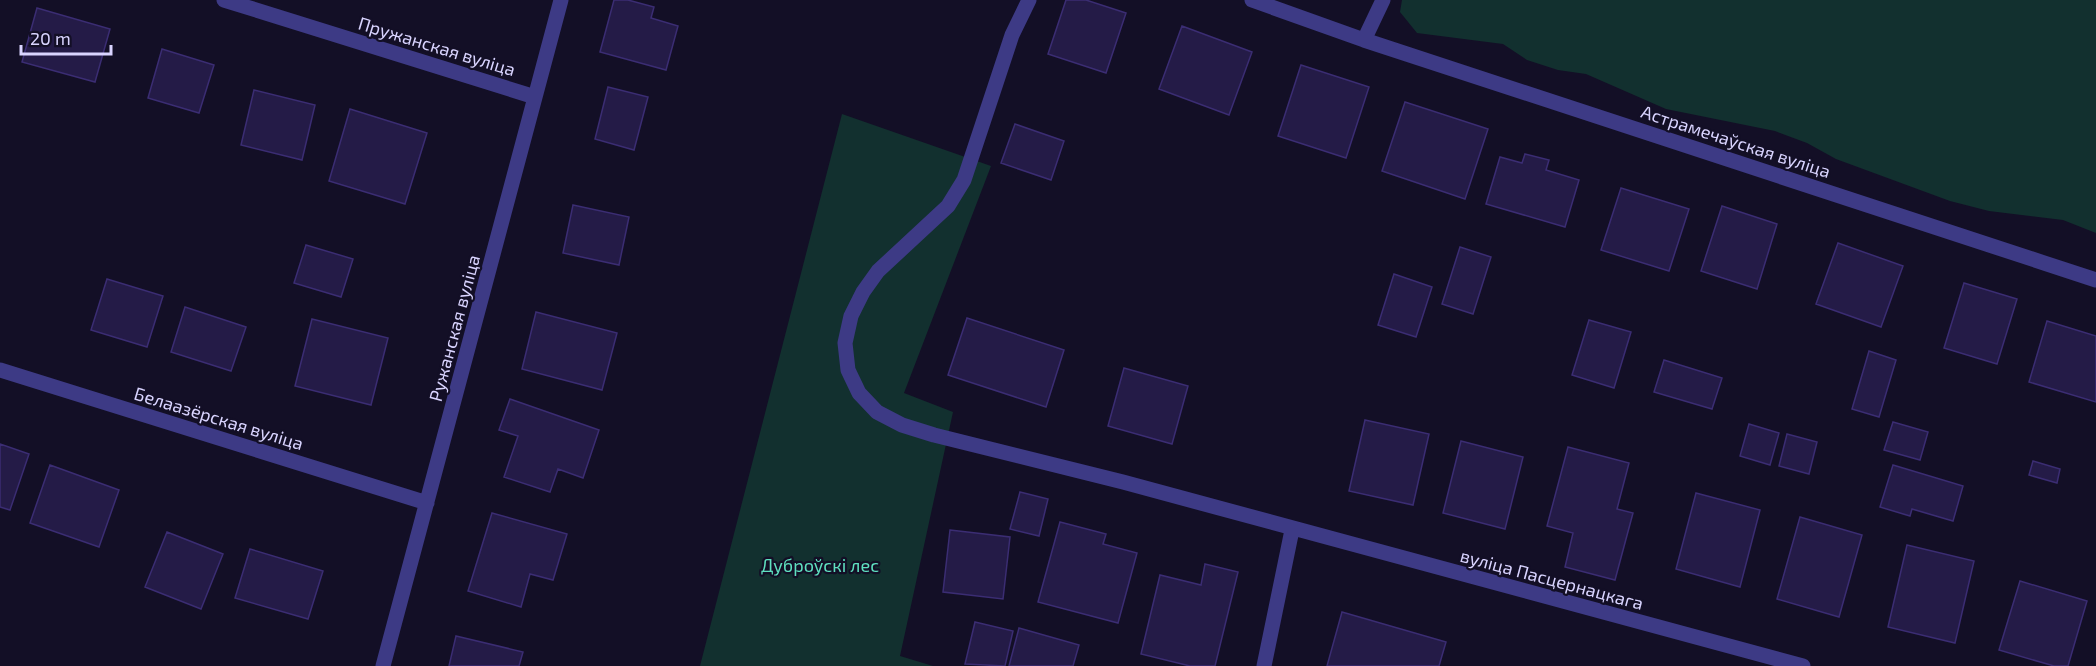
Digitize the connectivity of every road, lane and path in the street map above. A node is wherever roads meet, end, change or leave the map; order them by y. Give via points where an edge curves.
1 (224, 0) edge
2 (561, 0) edge
3 (1029, 0) edge
4 (1252, 0) edge
5 (1383, 0) edge
6 (1364, 40) junction
7 (535, 97) junction
8 (2096, 280) edge
9 (0, 370) edge
10 (427, 503) junction
11 (1292, 530) junction
12 (1744, 650) junction
13 (383, 666) edge
14 (1264, 666) edge
15 (1740, 666) edge
16 (1803, 666) edge

1 - 7 street, Пружанская вуліца
2 - 7 street, Ружанская вуліца
3 - 11 street, вуліца Пасцернацкага via 1012,35 964,180 948,206 878,271 851,316 845,343 848,370 859,393 877,412 902,425
4 - 6 street, Астрамечаўская вуліца
5 - 6 street
6 - 8 street, Астрамечаўская вуліца
7 - 10 street, Ружанская вуліца
9 - 10 street, Белаазёрская вуліца
10 - 13 street, Ружанская вуліца
11 - 12 street, вуліца Пасцернацкага
11 - 14 street
12 - 15 street
12 - 16 street, вуліца Пасцернацкага

